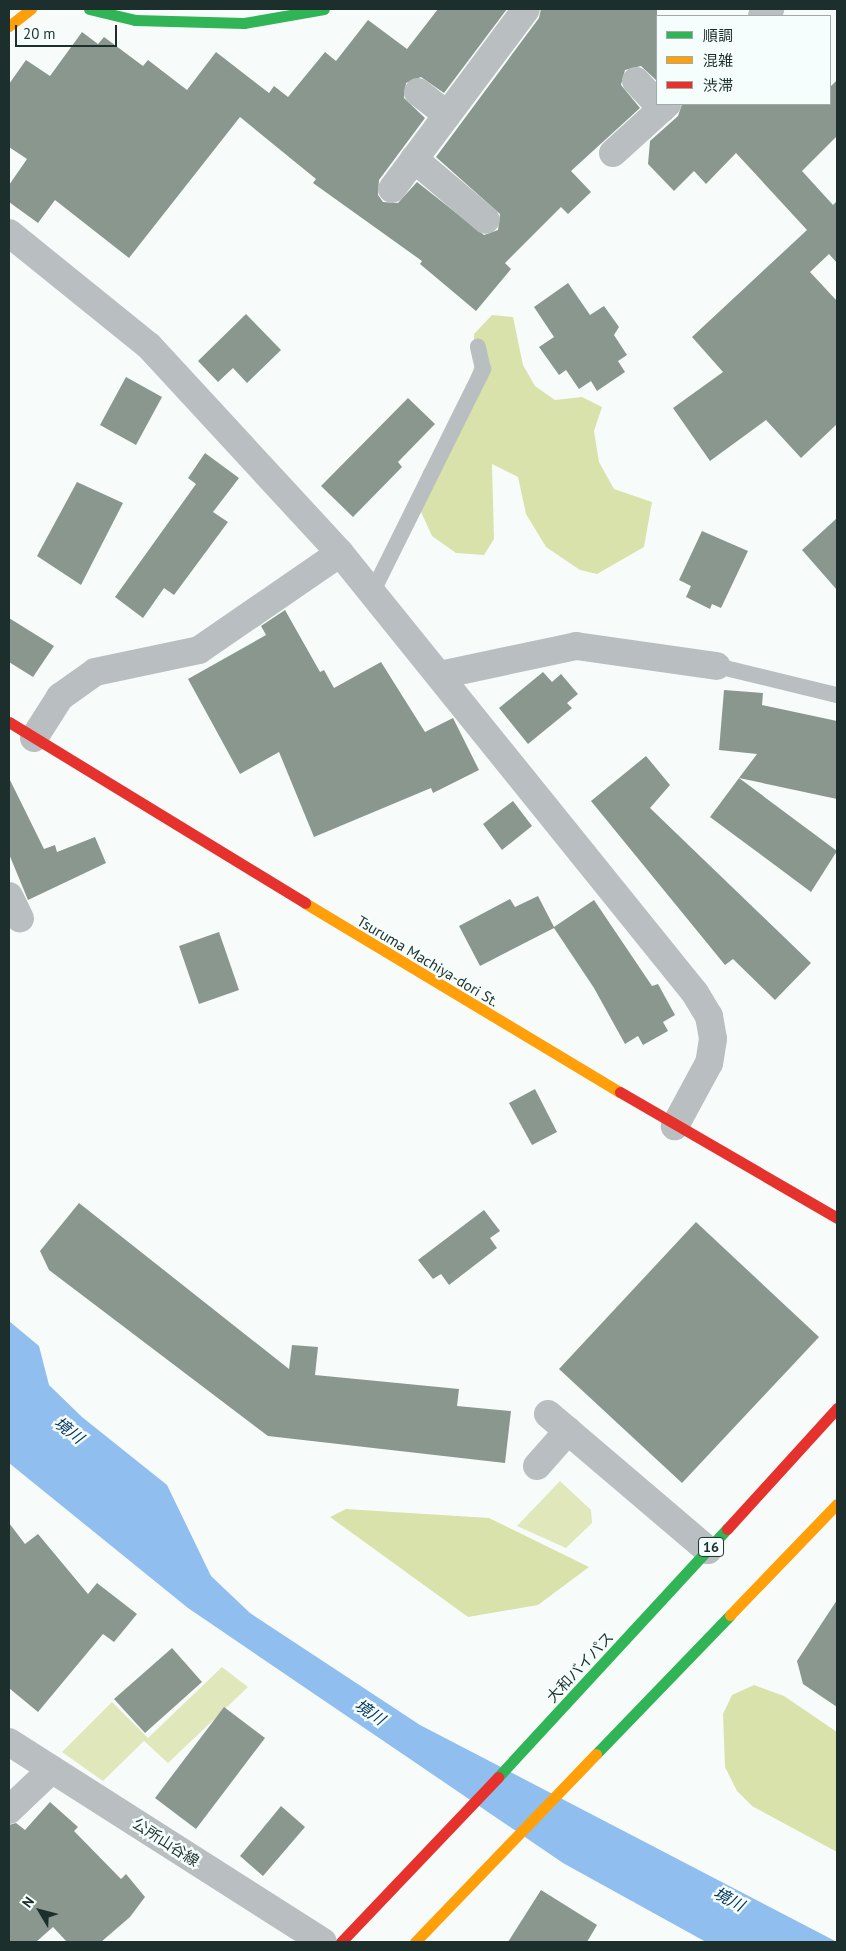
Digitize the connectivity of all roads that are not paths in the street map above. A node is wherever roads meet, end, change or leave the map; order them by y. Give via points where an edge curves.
1 (30, 9) edge
2 (89, 9) edge
3 (324, 9) edge
4 (526, 9) edge
5 (9, 26) edge
6 (636, 81) dead end
7 (418, 92) dead end
8 (656, 99) edge
9 (664, 106) edge
10 (448, 115) junction
11 (613, 153) dead end
12 (414, 159) junction
13 (392, 189) dead end
14 (486, 220) dead end
15 (9, 233) edge
16 (478, 347) dead end
17 (340, 553) junction
18 (373, 591) junction
19 (717, 666) joint
20 (440, 675) junction
21 (837, 696) edge
22 (9, 722) edge
23 (34, 738) junction
24 (675, 1126) junction
25 (837, 1218) edge
26 (837, 1408) edge
27 (537, 1466) dead end
28 (837, 1504) edge
29 (708, 1550) junction
30 (9, 1742) edge
31 (52, 1769) junction
32 (9, 1810) edge
33 (323, 1941) edge
34 (415, 1942) edge

1 - 5 main road
2 - 3 main road via 135,20 244,23
4 - 10 street
6 - 8 street
7 - 10 street
9 - 11 street
10 - 12 street
12 - 13 street
12 - 14 street
15 - 17 street via 149,346
16 - 18 lane via 483,369
17 - 18 street
17 - 23 street via 199,650 95,672 60,697
18 - 20 street
19 - 20 street via 576,646
19 - 21 lane
20 - 24 street via 709,1016 713,1039 708,1063
22 - 23 main road, Tsuruma Machiya-dori St.
23 - 24 main road, Tsuruma Machiya-dori St.
24 - 25 main road, Tsuruma Machiya-dori St.
26 - 29 main road, 大和バイパス / 16
27 - 29 street via 558,1423
28 - 34 main road
29 - 33 main road, 大和バイパス / 16 via 584,1686
30 - 31 street, 公所山谷線
31 - 32 street
31 - 33 street, 公所山谷線

